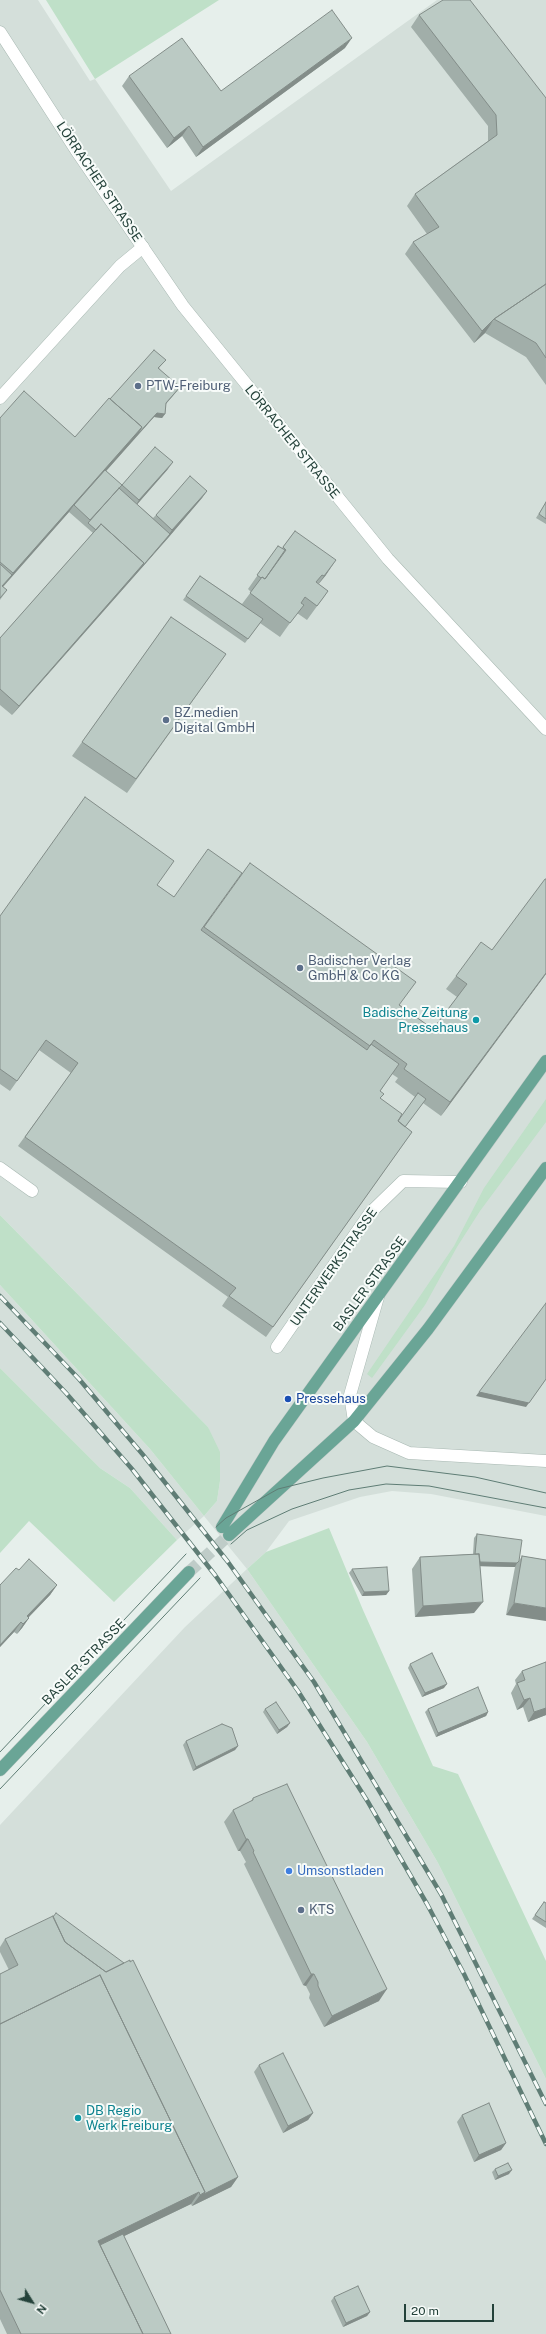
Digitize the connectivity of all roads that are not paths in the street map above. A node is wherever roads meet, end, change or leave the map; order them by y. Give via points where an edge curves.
1 (0, 32) edge
2 (143, 248) junction
3 (0, 398) edge
4 (546, 729) edge
5 (546, 1062) edge
6 (0, 1168) edge
7 (546, 1168) edge
8 (461, 1182) junction
9 (32, 1191) dead end
10 (378, 1297) junction
11 (277, 1347) dead end
12 (354, 1421) junction
13 (546, 1461) edge
14 (189, 1572) tunnel mouth
15 (0, 1770) edge

1 - 2 street, LÖRRACHER STRASSE
2 - 3 street via 120,266
2 - 4 street, LÖRRACHER STRASSE via 183,306 378,548
5 - 8 main road, BASLER STRASSE
6 - 9 street
7 - 12 main road, BASLER STRASSE via 428,1329
8 - 10 main road, BASLER STRASSE
8 - 11 street, UNTERWERKSTRASSE via 403,1181 370,1213
10 - 12 street via 350,1395
10 - 12 main road, BASLER STRASSE via 274,1441 225,1531
12 - 13 street via 373,1437 409,1452
14 - 15 main road, BASLER STRASSE

